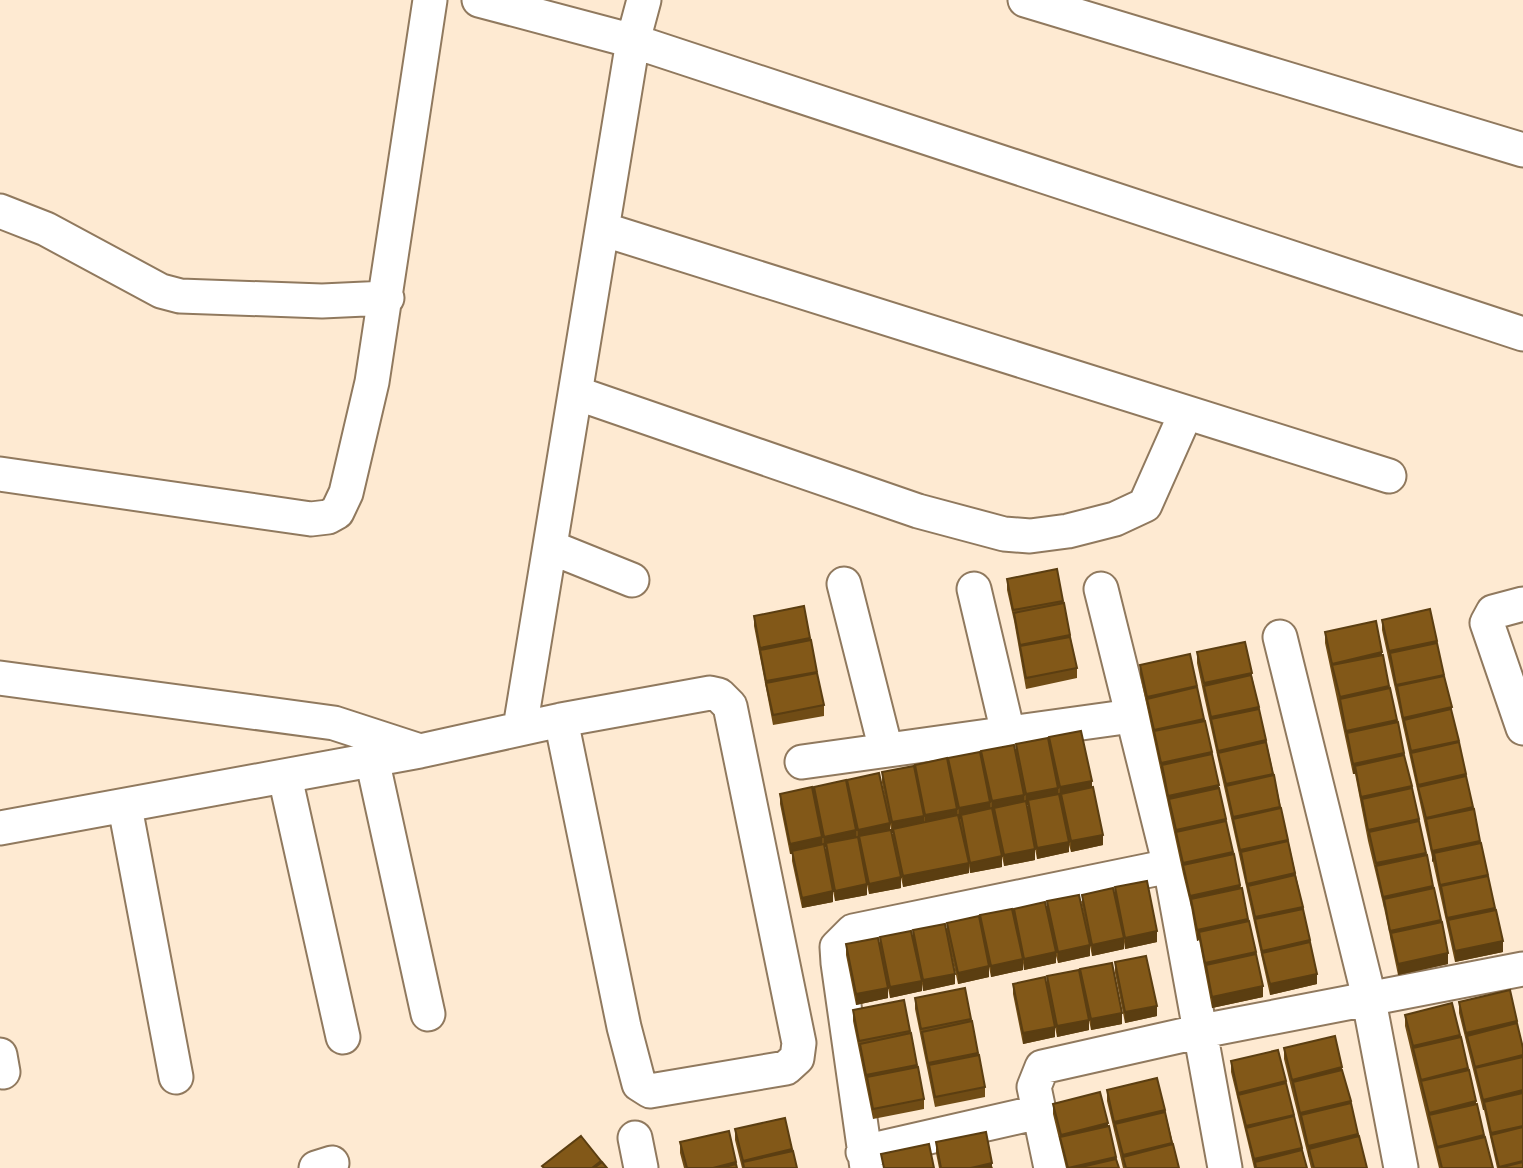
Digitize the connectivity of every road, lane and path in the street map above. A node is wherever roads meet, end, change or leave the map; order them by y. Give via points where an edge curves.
1 (430, 0) edge
2 (479, 0) edge
3 (644, 0) edge
4 (1025, 0) edge
5 (633, 41) junction
6 (1523, 150) edge
7 (0, 211) edge
8 (603, 229) junction
9 (387, 298) junction
10 (1523, 334) edge
11 (576, 393) junction
12 (1185, 415) junction
13 (0, 474) edge
14 (1389, 476) dead end
15 (550, 547) junction
16 (632, 580) dead end
17 (844, 584) dead end
18 (974, 589) dead end
19 (1101, 589) dead end
20 (1523, 604) edge
21 (1280, 637) dead end
22 (0, 678) edge
23 (1132, 716) junction
24 (561, 720) junction
25 (520, 728) junction
26 (1523, 728) edge
27 (1009, 733) junction
28 (886, 750) junction
29 (420, 751) junction
30 (372, 759) junction
31 (802, 762) dead end
32 (285, 777) junction
33 (125, 807) junction
34 (0, 828) edge
35 (1170, 866) junction
36 (1523, 969) edge
37 (1368, 997) junction
38 (428, 1014) dead end
39 (1202, 1031) junction
40 (343, 1037) dead end
41 (176, 1077) dead end
42 (1039, 1112) junction
43 (865, 1160) edge
44 (1051, 1168) edge
45 (1226, 1168) edge
46 (1401, 1168) edge

1 - 9 street
2 - 5 street
3 - 5 street
4 - 6 street
5 - 8 street
5 - 10 street
7 - 9 street via 46,229 161,291 180,296 322,302
8 - 11 street
8 - 12 street
9 - 13 street via 346,493 337,512 328,517 290,517
11 - 12 street via 918,511 1017,536 1068,531 1137,510 1150,498
11 - 15 street
12 - 14 street
15 - 16 street
15 - 25 street
17 - 28 street
18 - 27 street
19 - 23 street
20 - 26 street via 1493,612 1487,623
21 - 37 street
22 - 29 street via 334,723
23 - 27 street
23 - 35 street
24 - 24 street via 710,693 730,706 799,1043 792,1064 650,1091 639,1084
24 - 25 street
25 - 29 street
27 - 28 street
28 - 31 street
29 - 30 street
30 - 32 street
30 - 38 street
32 - 33 street
32 - 40 street
33 - 34 street
33 - 41 street
35 - 39 street
35 - 43 street via 853,931 837,947
36 - 37 street
37 - 39 street
37 - 46 street
39 - 42 street via 1042,1067 1034,1087
39 - 45 street
42 - 43 street
42 - 44 street

